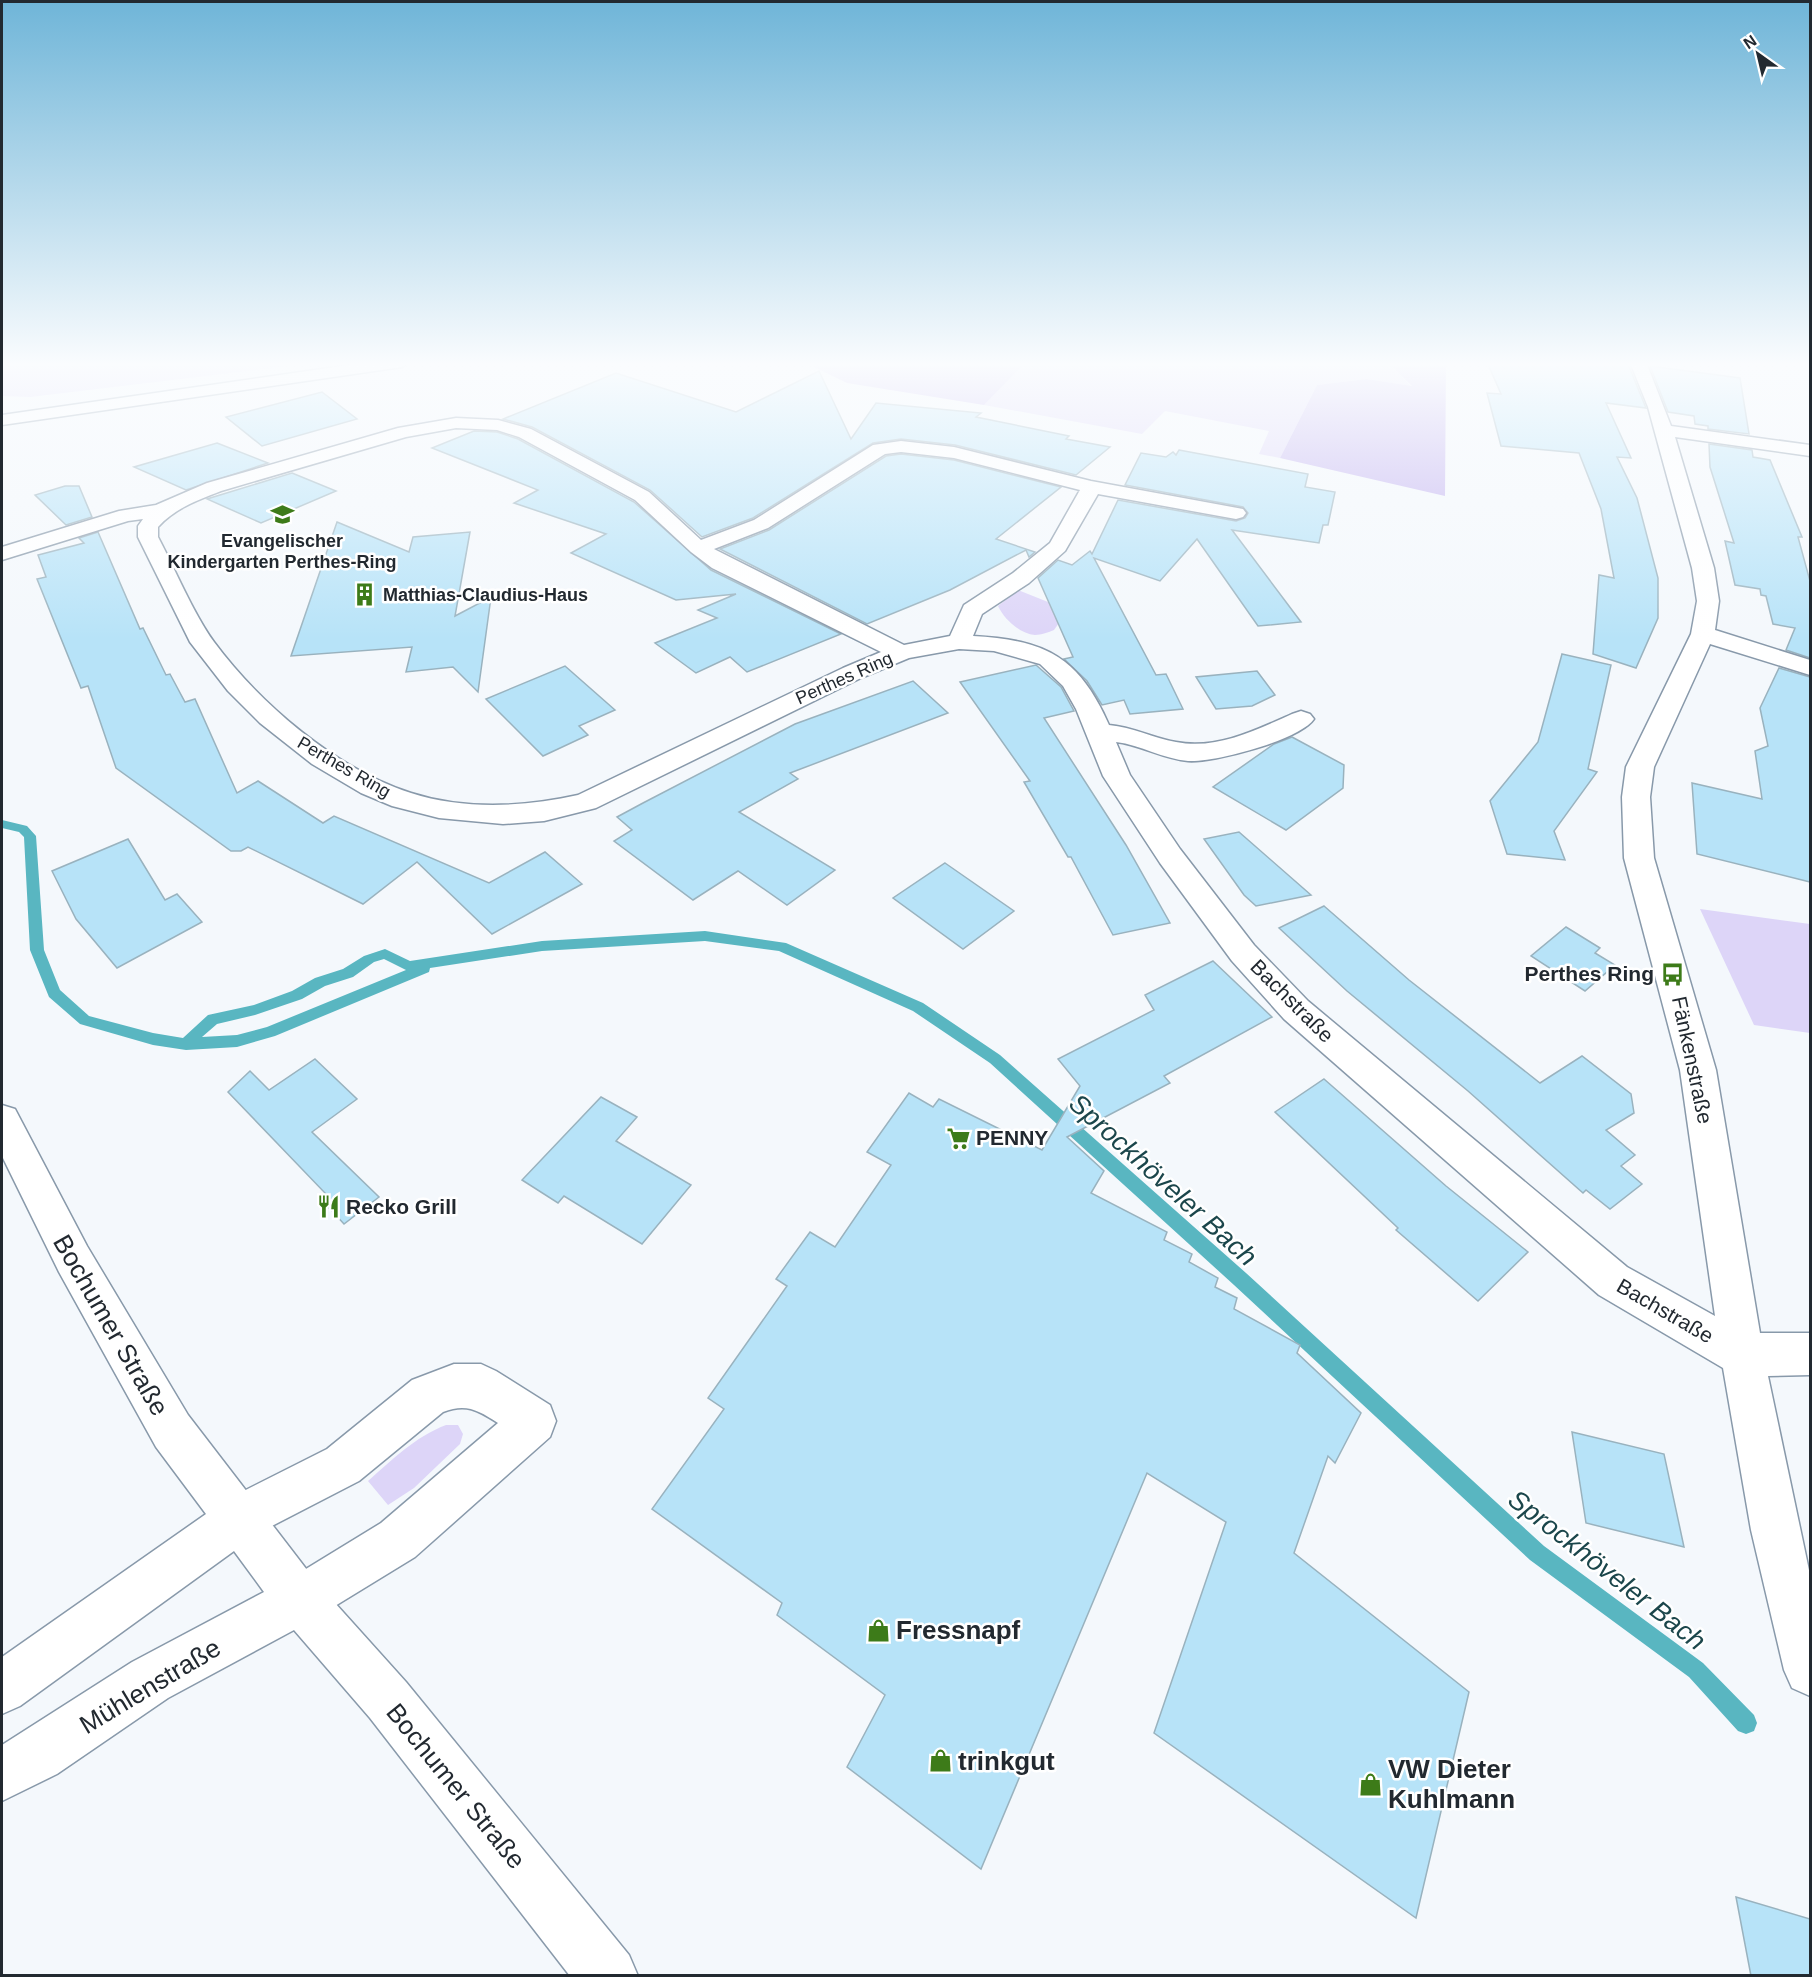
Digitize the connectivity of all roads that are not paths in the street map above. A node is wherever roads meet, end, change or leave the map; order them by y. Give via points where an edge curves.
1 (328, 454) edge
2 (566, 454) edge
3 (872, 454) edge
4 (955, 454) edge
5 (1669, 454) edge
6 (1092, 487) junction
7 (161, 511) junction
8 (1236, 513) dead end
9 (698, 548) junction
10 (2, 554) edge
11 (1703, 634) junction
12 (959, 642) junction
13 (901, 653) junction
14 (1810, 668) edge
15 (1301, 719) dead end
16 (1100, 733) junction
17 (2, 1120) edge
18 (1810, 1354) edge
19 (1742, 1355) junction
20 (237, 1520) junction
21 (300, 1600) junction
22 (1810, 1671) edge
23 (2, 1688) edge
24 (2, 1774) edge
25 (608, 1976) edge

1 - 7 street, Perthes Ring via 189,496
2 - 9 street, Perthes Ring via 642,496
3 - 9 street via 760,524
4 - 6 street
5 - 11 street, Fänkenstraße via 1703,568 1708,601
6 - 8 street
6 - 12 street via 1058,547 1021,578 972,610
7 - 10 street, Perthes Ring via 126,515
7 - 13 street, Perthes Ring via 148,526 148,537 202,642 237,686 269,718 321,758 371,787 439,810 503,815 544,812 586,802 776,708
9 - 13 street, Perthes Ring via 752,580
11 - 14 street
11 - 19 street, Fänkenstraße via 1640,767 1636,830 1647,891 1698,1070
12 - 13 street, Bachstraße
12 - 16 street, Bachstraße via 1015,647 1054,662 1073,682
15 - 16 street via 1259,738 1191,753 1120,732
16 - 19 street, Bachstraße via 1117,776 1170,856 1243,953 1296,1010 1613,1281
17 - 20 street, Bochumer Straße via 73,1259 172,1431
18 - 19 street
19 - 22 street, Fänkenstraße via 1775,1530
20 - 21 street, Bochumer Straße
20 - 21 street via 343,1465 428,1396 454,1386 481,1386 534,1421 398,1540
20 - 23 street
21 - 24 street, Mühlenstraße via 150,1680 38,1755
21 - 25 street, Bochumer Straße via 388,1700

